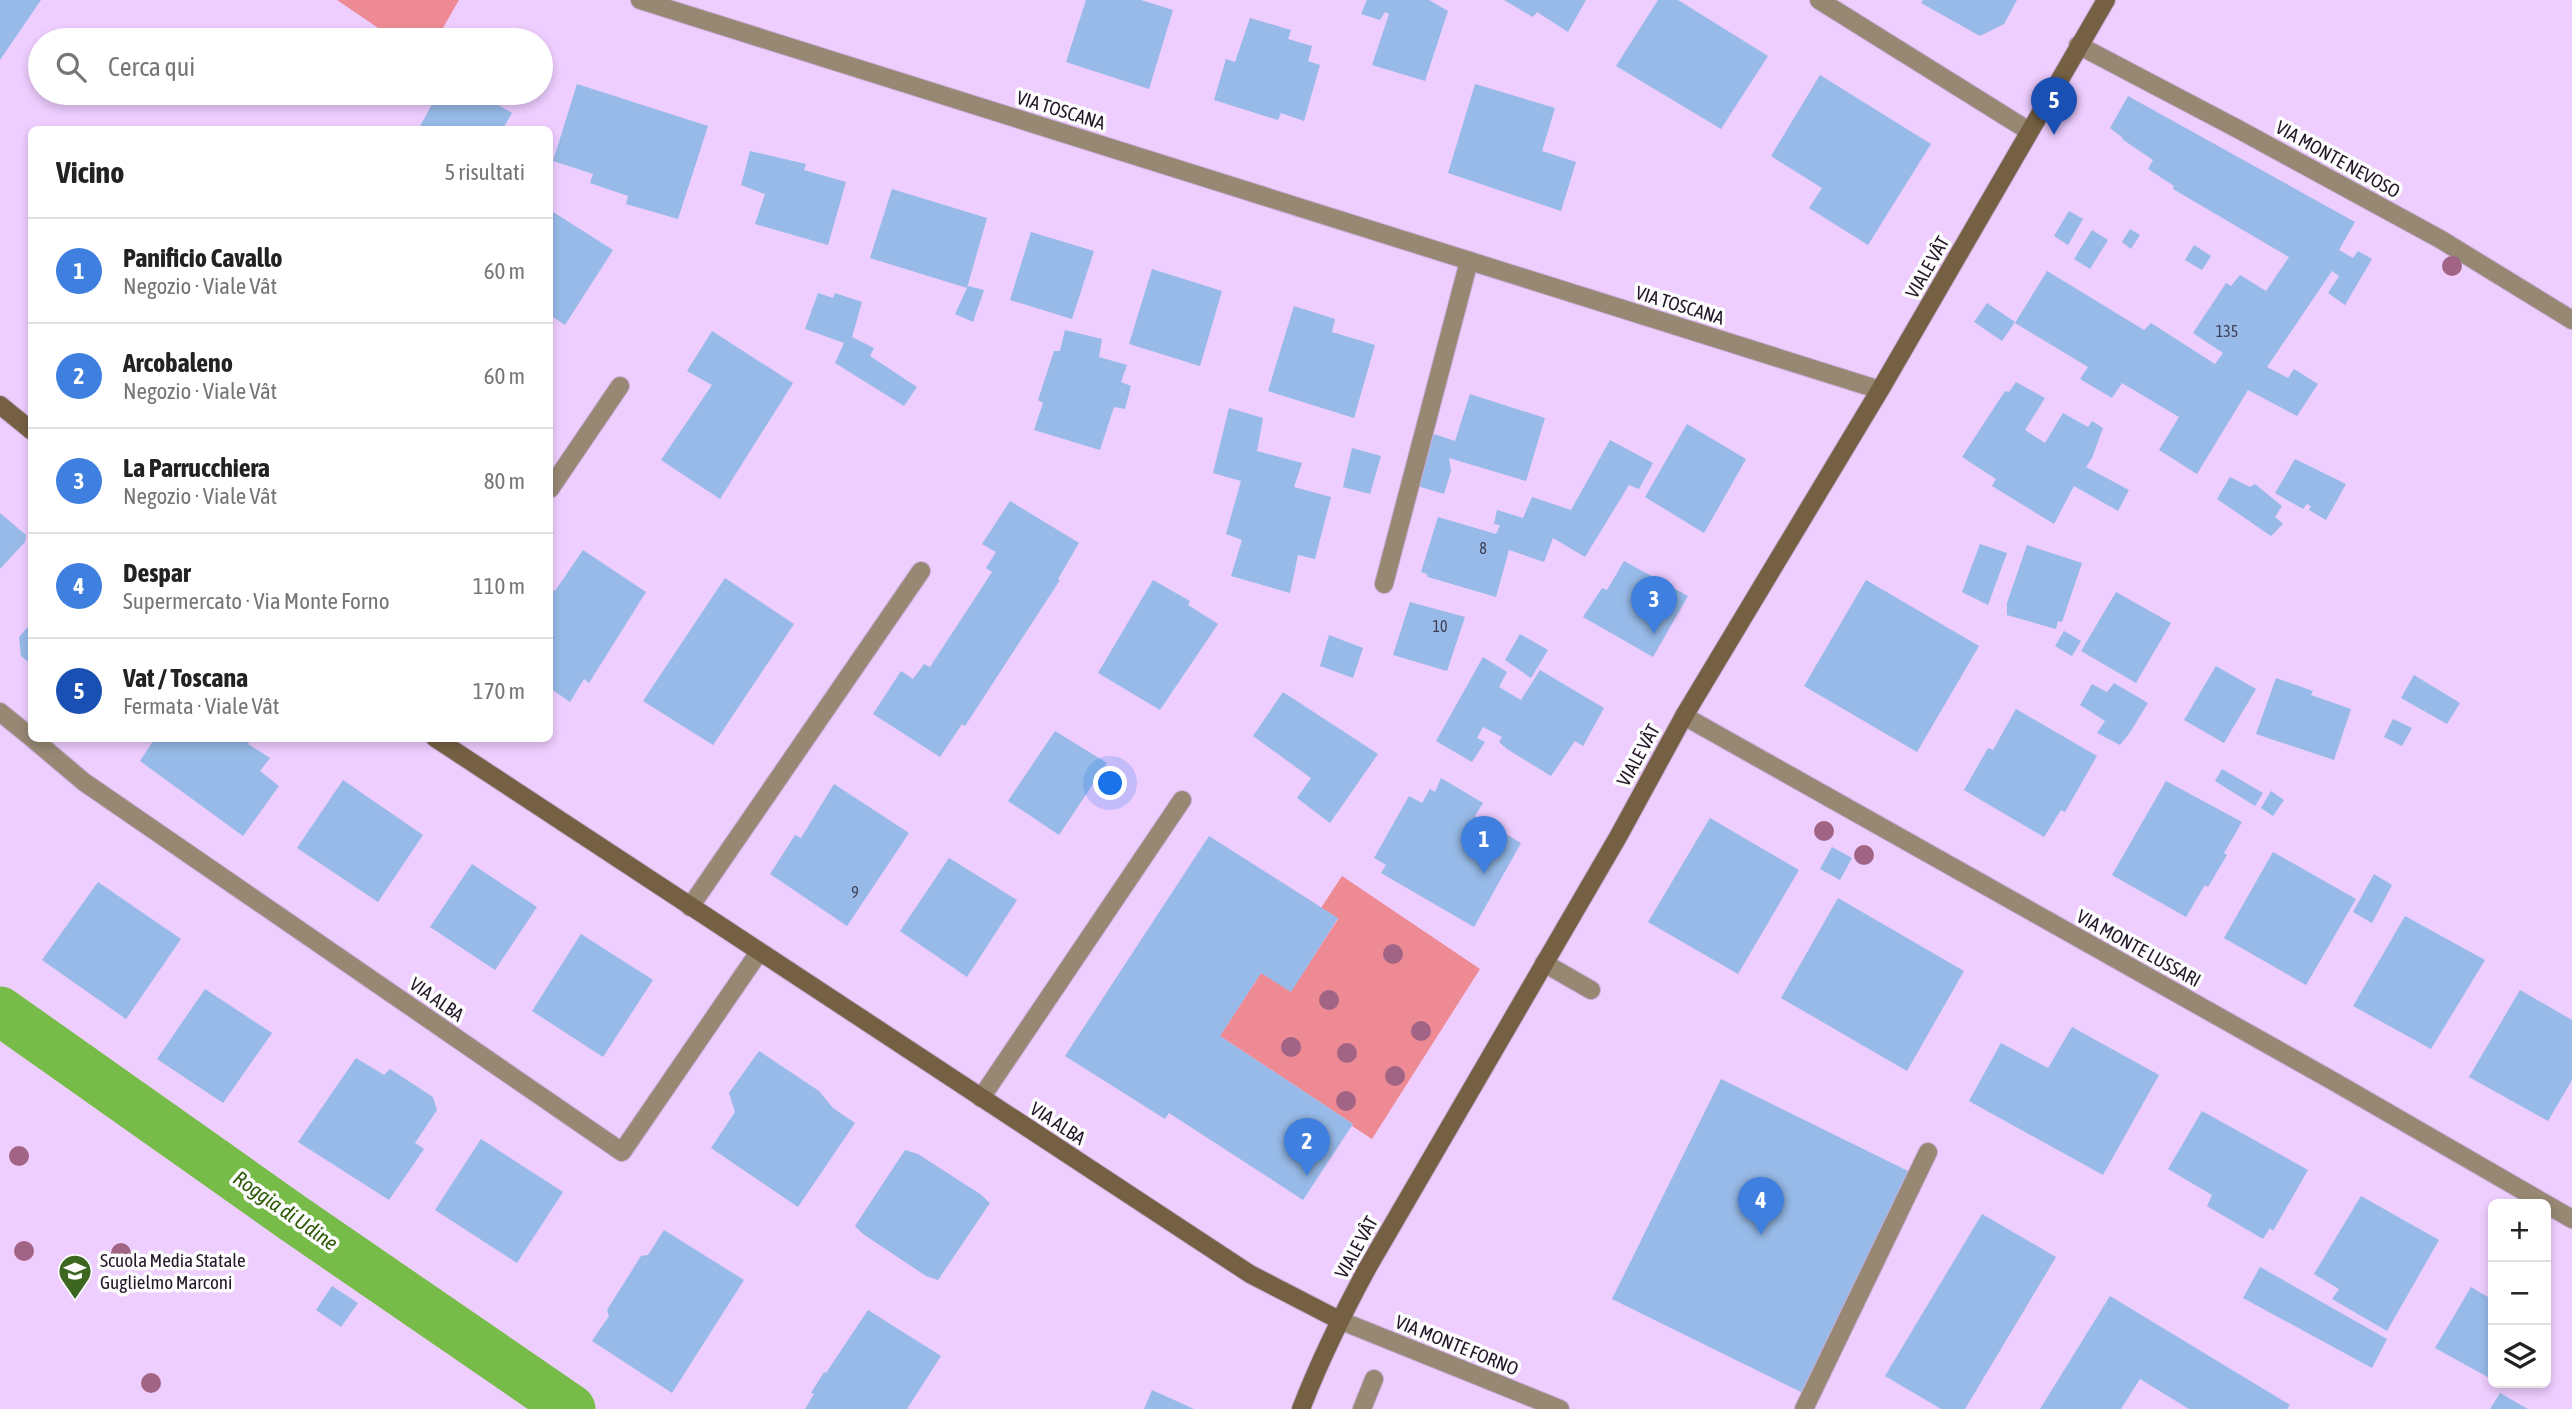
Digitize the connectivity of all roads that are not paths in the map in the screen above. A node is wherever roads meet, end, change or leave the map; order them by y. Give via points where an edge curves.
1 (640, 0) edge
2 (1819, 0) edge
3 (2106, 0) edge
4 (2078, 45) junction
5 (2029, 131) junction
6 (1469, 261) junction
7 (2572, 320) edge
8 (621, 386) dead end
9 (1880, 390) junction
10 (0, 405) edge
11 (28, 428) edge
12 (553, 485) edge
13 (921, 571) dead end
14 (1384, 584) dead end
15 (0, 712) edge
16 (1684, 716) junction
17 (28, 735) edge
18 (37, 742) edge
19 (441, 742) edge
20 (1182, 800) dead end
21 (690, 907) junction
22 (759, 952) junction
23 (1544, 963) junction
24 (1591, 990) dead end
25 (981, 1098) junction
26 (1928, 1152) dead end
27 (2572, 1219) edge
28 (1339, 1320) junction
29 (1374, 1379) dead end
30 (1301, 1409) edge
31 (1362, 1409) edge
32 (1560, 1409) edge
33 (1804, 1409) edge

1 - 6 street, VIA TOSCANA
2 - 5 street
3 - 4 main road, VIALE VÂT
4 - 5 main road, VIALE VÂT
4 - 7 street, VIA MONTE NEVOSO via 2428,232
5 - 9 main road, VIALE VÂT
6 - 9 street, VIA TOSCANA
6 - 14 street
8 - 12 street
9 - 16 main road, VIALE VÂT
10 - 11 main road
13 - 21 street
15 - 17 street, VIA ALBA
16 - 23 main road, VIALE VÂT
16 - 27 street, VIA MONTE LUSSARI
18 - 22 street, VIA ALBA via 84,782 622,1152
19 - 21 main road, VIA ALBA
20 - 25 street
21 - 22 main road, VIA ALBA
22 - 25 main road, VIA ALBA
23 - 24 street
23 - 28 main road, VIALE VÂT
25 - 28 main road, VIA ALBA via 1250,1274
26 - 33 street
28 - 30 main road, VIALE VÂT
28 - 32 street, VIA MONTE FORNO
29 - 31 street

